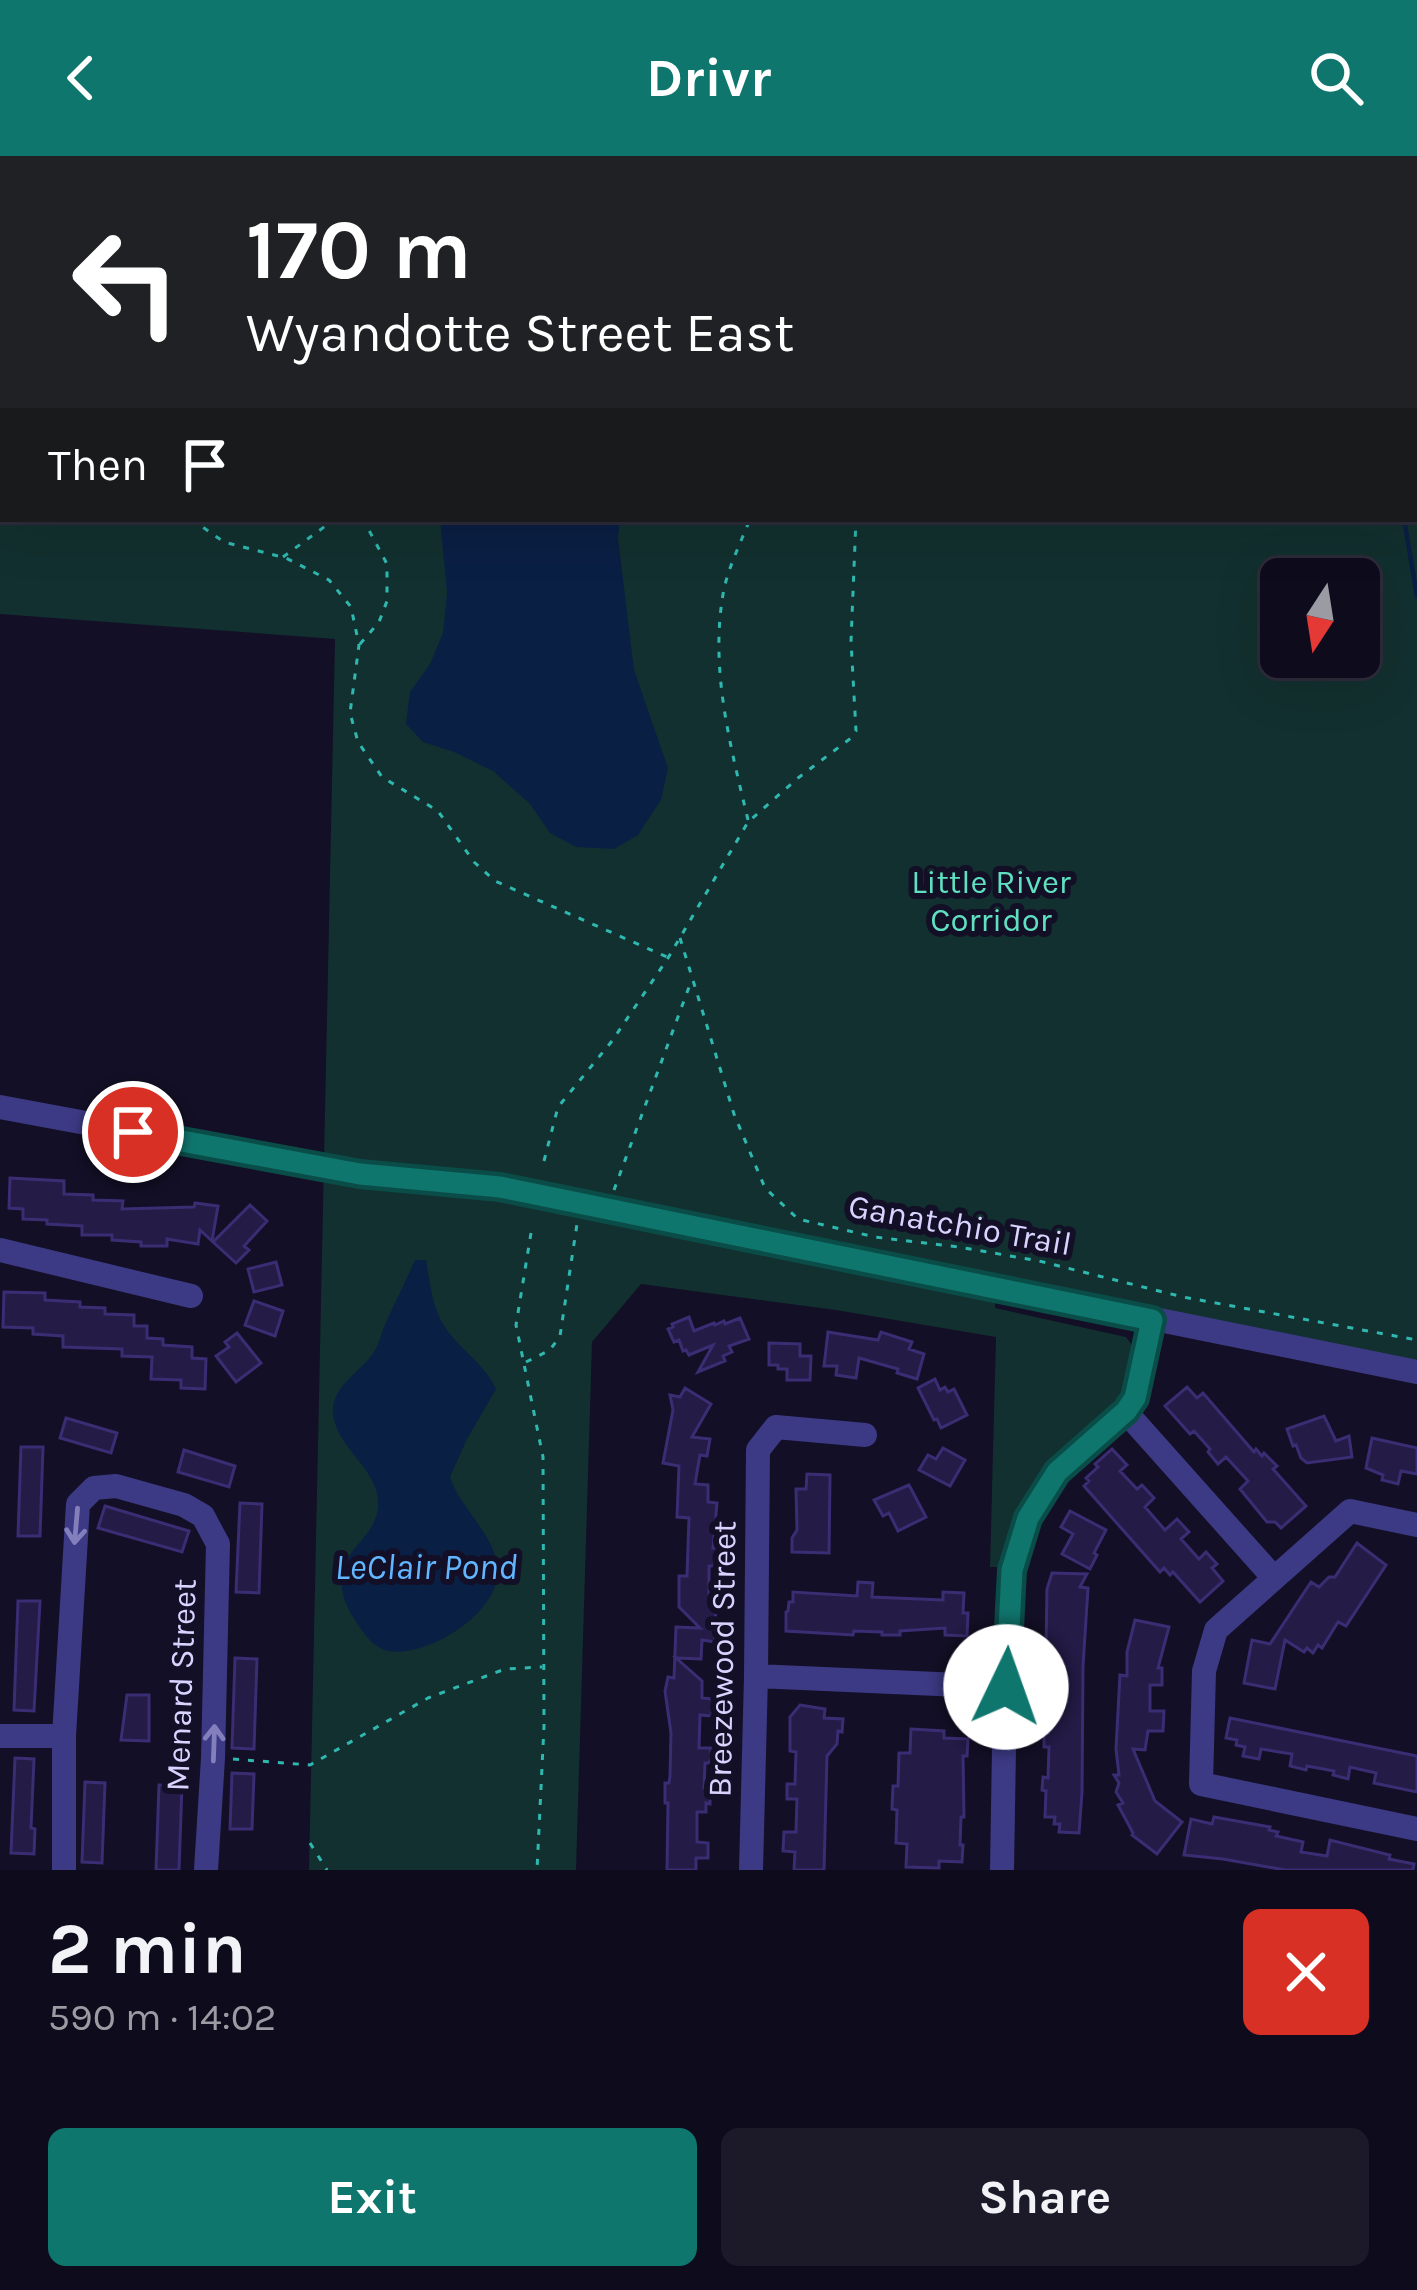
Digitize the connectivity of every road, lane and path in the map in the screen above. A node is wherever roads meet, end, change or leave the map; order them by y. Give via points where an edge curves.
1 (195, 522) edge
2 (331, 522) edge
3 (365, 522) edge
4 (749, 522) edge
5 (856, 522) edge
6 (284, 557) junction
7 (359, 645) junction
8 (748, 822) junction
9 (680, 938) junction
10 (668, 958) junction
11 (692, 978) junction
12 (0, 1107) edge
13 (544, 1161) dead end
14 (613, 1195) dead end
15 (578, 1223) dead end
16 (531, 1233) dead end
17 (0, 1250) edge
18 (191, 1295) dead end
19 (1152, 1320) junction
20 (1417, 1340) edge
21 (524, 1363) junction
22 (1417, 1372) edge
23 (1126, 1411) junction
24 (865, 1435) dead end
25 (1417, 1525) edge
26 (1273, 1577) junction
27 (544, 1667) junction
28 (756, 1676) junction
29 (1006, 1687) junction
30 (0, 1736) edge
31 (64, 1736) junction
32 (213, 1758) junction
33 (1417, 1828) edge
34 (310, 1843) dead end
35 (64, 1870) edge
36 (206, 1870) edge
37 (327, 1870) edge
38 (537, 1870) edge
39 (751, 1870) edge
40 (1003, 1870) edge

1 - 6 path via 224,542
2 - 6 path
3 - 7 path via 387,564 387,601
4 - 8 path via 718,626 724,712
5 - 8 path via 856,731
6 - 7 path via 329,580 351,607
7 - 10 path via 350,713 382,777 438,811 495,881
8 - 9 path
9 - 10 path
9 - 11 path, Ganatchio Trail
10 - 13 path via 558,1107
11 - 14 path
11 - 20 path, Ganatchio Trail via 765,1188 798,1219
12 - 19 street via 360,1174 500,1187
15 - 21 path via 560,1336
16 - 21 path via 516,1325
17 - 18 street
19 - 22 street
19 - 23 street
21 - 27 path via 543,1457
23 - 26 street
23 - 29 street via 1057,1472 1028,1518 1012,1570
24 - 28 street, Breezewood Street via 776,1427 758,1450
25 - 26 street via 1350,1511
26 - 33 street via 1216,1630 1204,1671 1201,1784
27 - 32 path via 506,1670 428,1698 310,1765
27 - 38 path
28 - 29 street
28 - 39 street, Breezewood Street
29 - 40 street
30 - 31 street
32 -> 31 street, Menard Street via 218,1544 203,1516 184,1505 116,1486 94,1488 78,1504
31 - 35 street, Menard Street
32 - 36 street, Menard Street
34 - 37 path

